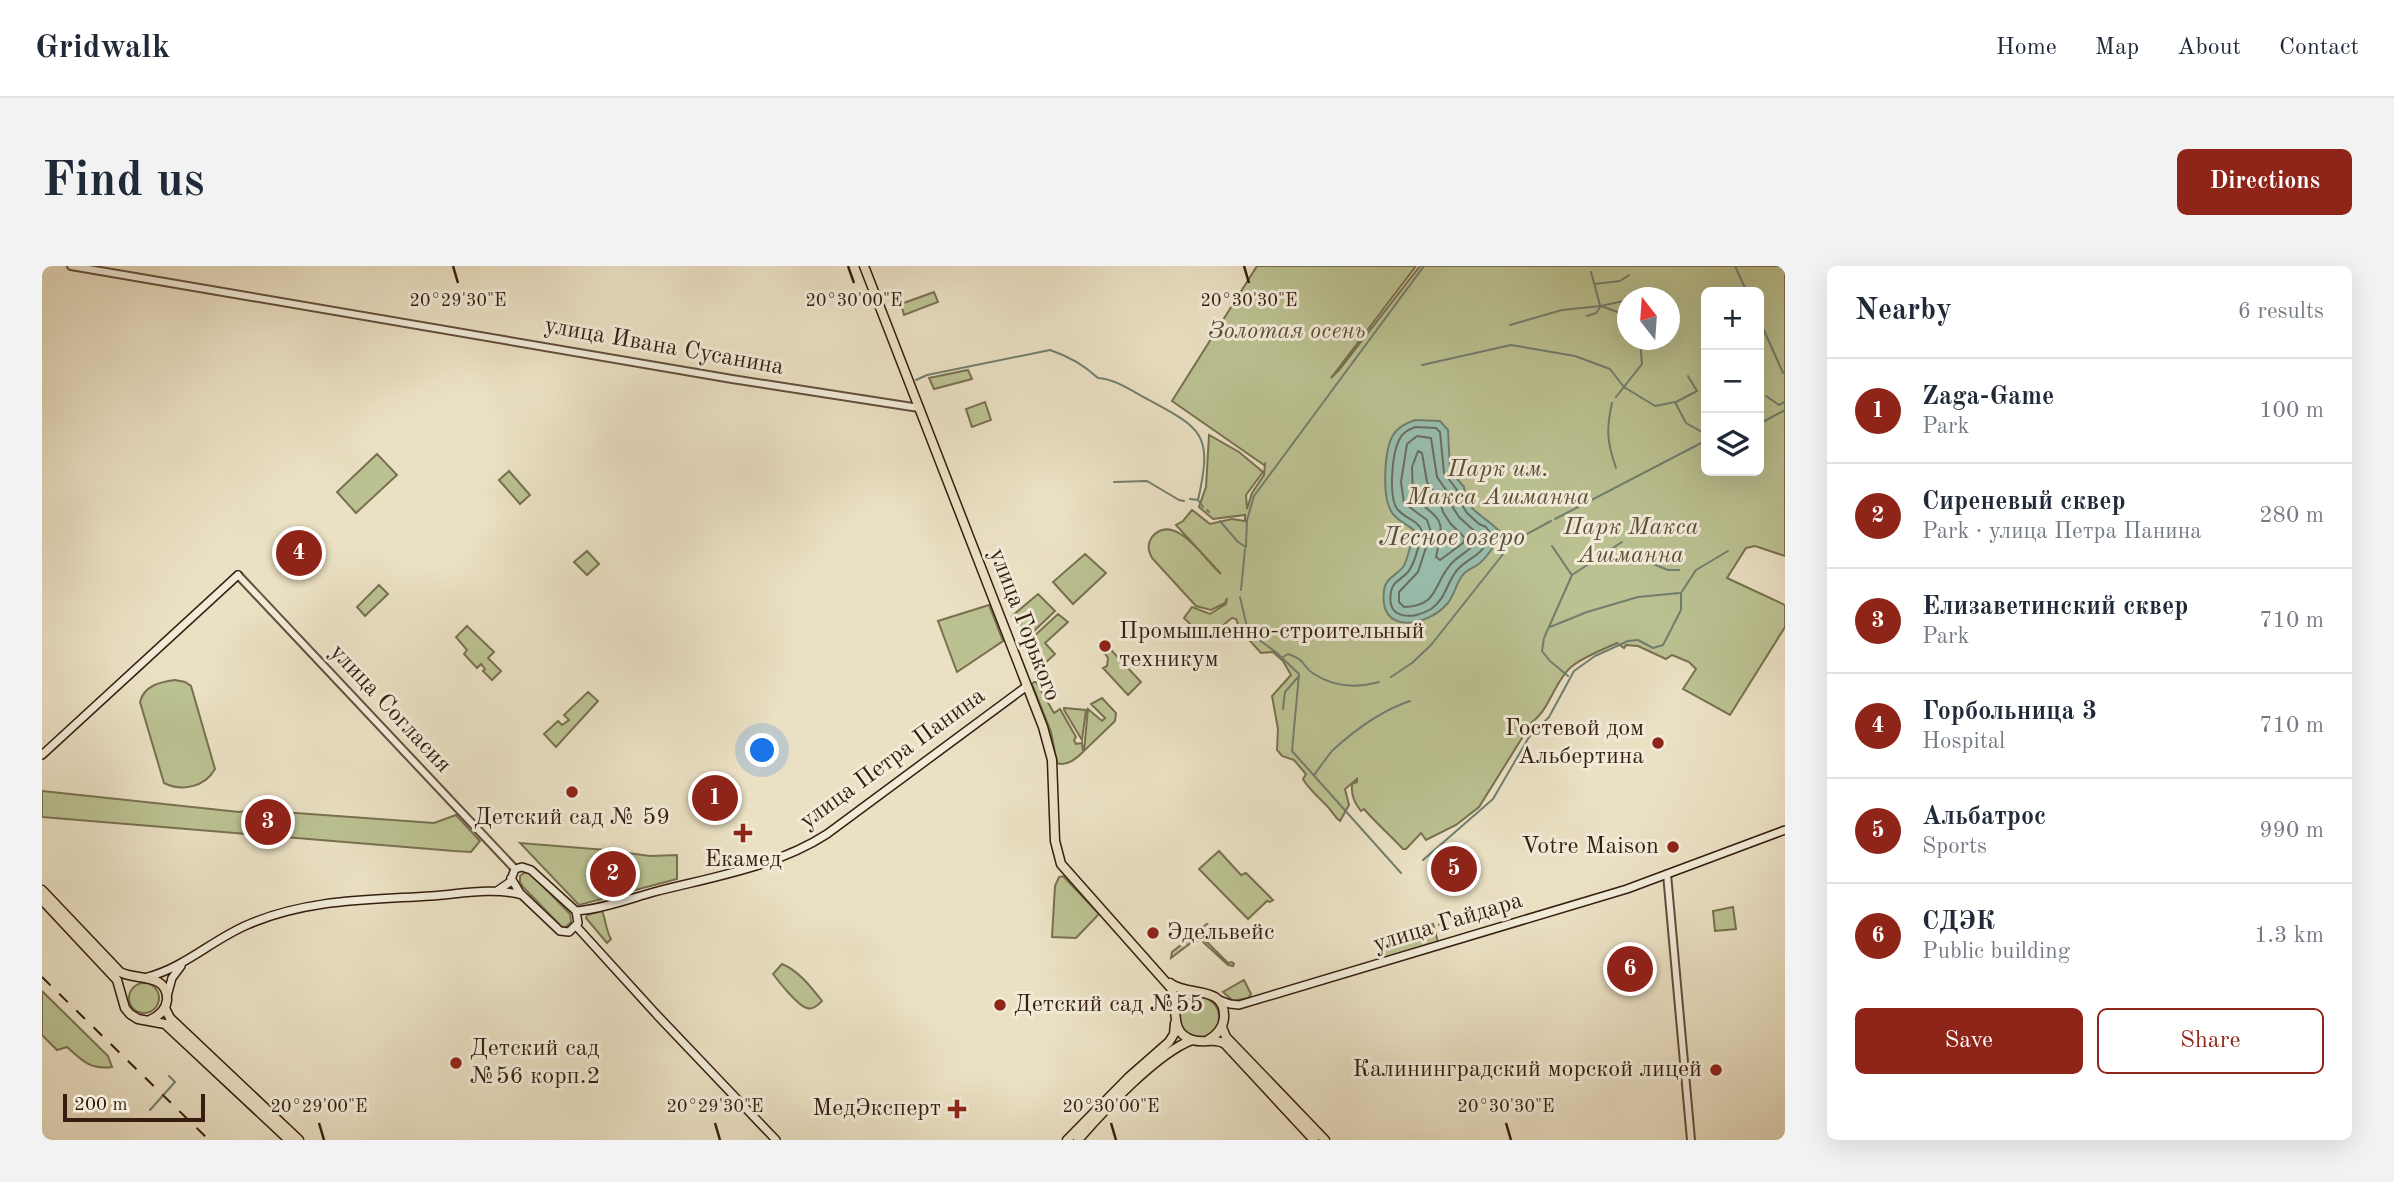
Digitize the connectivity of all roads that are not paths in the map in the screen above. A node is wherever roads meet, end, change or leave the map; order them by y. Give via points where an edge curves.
1 (71, 266) edge
2 (864, 266) edge
3 (919, 408) junction
4 (238, 575) joint
5 (1027, 686) junction
6 (42, 755) edge
7 (1785, 830) edge
8 (515, 869) junction
9 (1667, 874) junction
10 (511, 877) junction
11 (42, 890) edge
12 (496, 892) junction
13 (522, 895) junction
14 (42, 900) edge
15 (576, 911) junction
16 (576, 926) junction
17 (181, 965) junction
18 (1162, 976) junction
19 (144, 977) junction
20 (1198, 992) junction
21 (167, 997) junction
22 (123, 998) junction
23 (1218, 1000) junction
24 (1239, 1005) junction
25 (1177, 1006) junction
26 (165, 1008) junction
27 (150, 1020) junction
28 (1175, 1023) junction
29 (1223, 1023) junction
30 (1192, 1040) junction
31 (1208, 1040) junction
32 (289, 1140) edge
33 (299, 1140) edge
34 (776, 1140) edge
35 (1067, 1140) edge
36 (1078, 1140) edge
37 (1314, 1140) edge
38 (1325, 1140) edge
39 (1691, 1140) edge

1 - 3 street, улица Ивана Сусанина
2 - 3 main road, улица Горького
3 - 5 main road, улица Горького
4 - 6 main road
4 - 8 street, улица Согласия
5 - 15 main road, улица Петра Панина via 801,849
5 - 18 main road, улица Горького via 1052,760 1055,841 1061,864
7 - 9 main road, улица Гайдара
8 - 10 main road
8 - 15 main road, улица Согласия via 531,870
9 - 24 main road, улица Гайдара
9 - 39 street
10 - 12 main road
10 - 13 main road
11 - 19 main road via 120,972
12 - 13 main road
12 - 17 main road via 302,907 245,926
13 - 16 main road via 561,931
14 - 22 main road via 117,980
15 - 16 main road
16 - 34 main road
17 - 19 main road
17 - 21 main road
18 - 20 main road, улица Горького via 1179,990
18 - 25 main road, улица Горького
19 - 21 main road via 161,984
19 - 22 main road via 130,983
20 - 23 main road, улица Горького
20 - 25 main road via 1185,996
21 - 26 main road
22 - 27 main road via 132,1017
23 - 24 main road
23 - 29 main road
24 - 29 main road, улица Гайдара
25 - 28 main road
26 - 27 main road
26 - 33 main road via 170,1018
27 - 32 main road via 165,1024
28 - 30 main road via 1180,1033
28 - 35 main road via 1170,1042
29 - 31 main road
29 - 38 main road via 1226,1037
30 - 31 main road
30 - 36 main road via 1163,1057
31 - 37 main road via 1222,1041

